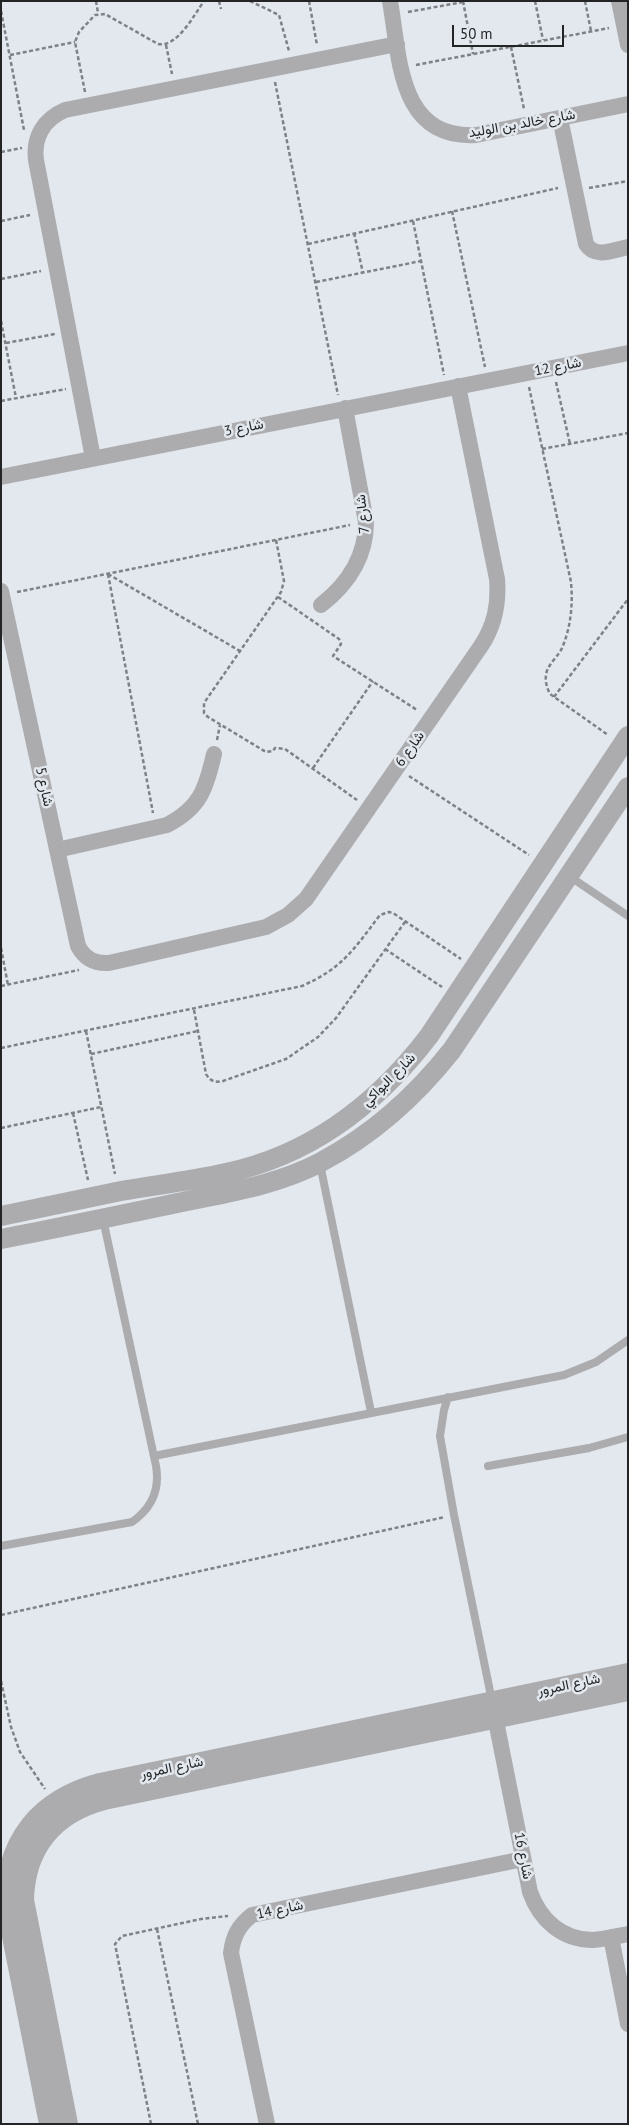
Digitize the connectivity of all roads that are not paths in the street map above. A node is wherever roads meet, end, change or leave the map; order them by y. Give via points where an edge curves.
1 (619, 1) edge
2 (391, 8) edge
3 (397, 44) junction
4 (628, 45) edge
5 (628, 104) edge
6 (560, 118) junction
7 (628, 247) edge
8 (628, 353) edge
9 (488, 380) joint
10 (452, 387) junction
11 (343, 409) junction
12 (93, 458) junction
13 (1, 477) edge
14 (2, 593) edge
15 (321, 605) dead end
16 (4, 612) edge
17 (625, 740) edge
18 (214, 754) dead end
19 (628, 787) edge
20 (57, 850) junction
21 (569, 876) junction
22 (628, 916) edge
23 (109, 963) joint
24 (320, 1163) junction
25 (1, 1216) edge
26 (103, 1219) junction
27 (1, 1239) edge
28 (628, 1340) edge
29 (448, 1397) junction
30 (371, 1412) junction
31 (628, 1437) edge
32 (154, 1456) junction
33 (488, 1466) dead end
34 (1, 1546) edge
35 (628, 1673) edge
36 (628, 1691) edge
37 (494, 1710) junction
38 (523, 1860) junction
39 (628, 1934) edge
40 (611, 1937) junction
41 (628, 2024) edge
42 (49, 2124) edge
43 (68, 2124) edge
44 (267, 2124) edge

1 - 4 street
2 - 3 street, شارع خالد بن الوليد
3 - 6 street, شارع خالد بن الوليد via 405,85 414,107 441,130 476,135
3 - 12 street via 65,110 40,130 35,145 36,160
5 - 6 street, شارع خالد بن الوليد
6 - 7 street via 589,248 599,253
8 - 9 street, شارع 12
9 - 10 street, شارع 3
10 - 11 street, شارع 3
10 - 23 street, شارع 6 via 497,579 498,601 488,636 306,899 278,922 266,927
11 - 12 street, شارع 3
11 - 15 street, شارع 7 via 366,522 366,538 354,569 334,595
12 - 13 street, شارع 3
14 - 16 street, شارع 5
16 - 20 street, شارع 5
17 - 25 street, شارع البواكي via 407,1064 355,1113 326,1133 261,1163 226,1173
18 - 20 street via 208,783 198,802 175,821
19 - 21 street, شارع البواكي
20 - 23 street, شارع 5 via 78,946 89,959
21 - 22 lane
21 - 24 street, شارع البواكي via 428,1081 370,1133
24 - 26 street, شارع البواكي via 266,1183
24 - 30 lane
26 - 27 street, شارع البواكي
26 - 32 lane
28 - 29 lane via 611,1354 581,1370
29 - 30 lane
29 - 37 lane via 440,1436
30 - 32 lane
31 - 33 lane via 606,1445
32 - 34 lane via 157,1476 154,1495 145,1511 132,1522
35 - 37 street, شارع المرور
36 - 37 street, شارع المرور
37 - 38 street, شارع 16
37 - 42 street, شارع المرور via 100,1783 68,1794 41,1813 21,1838 9,1869 5,1901
37 - 43 street, شارع المرور via 104,1800 77,1810 54,1825 31,1860 24,1900
38 - 40 street, شارع 16 via 533,1902 551,1925 582,1939
38 - 44 street, شارع 14 via 252,1915 239,1927 231,1953
39 - 40 street, شارع 16
40 - 41 street

